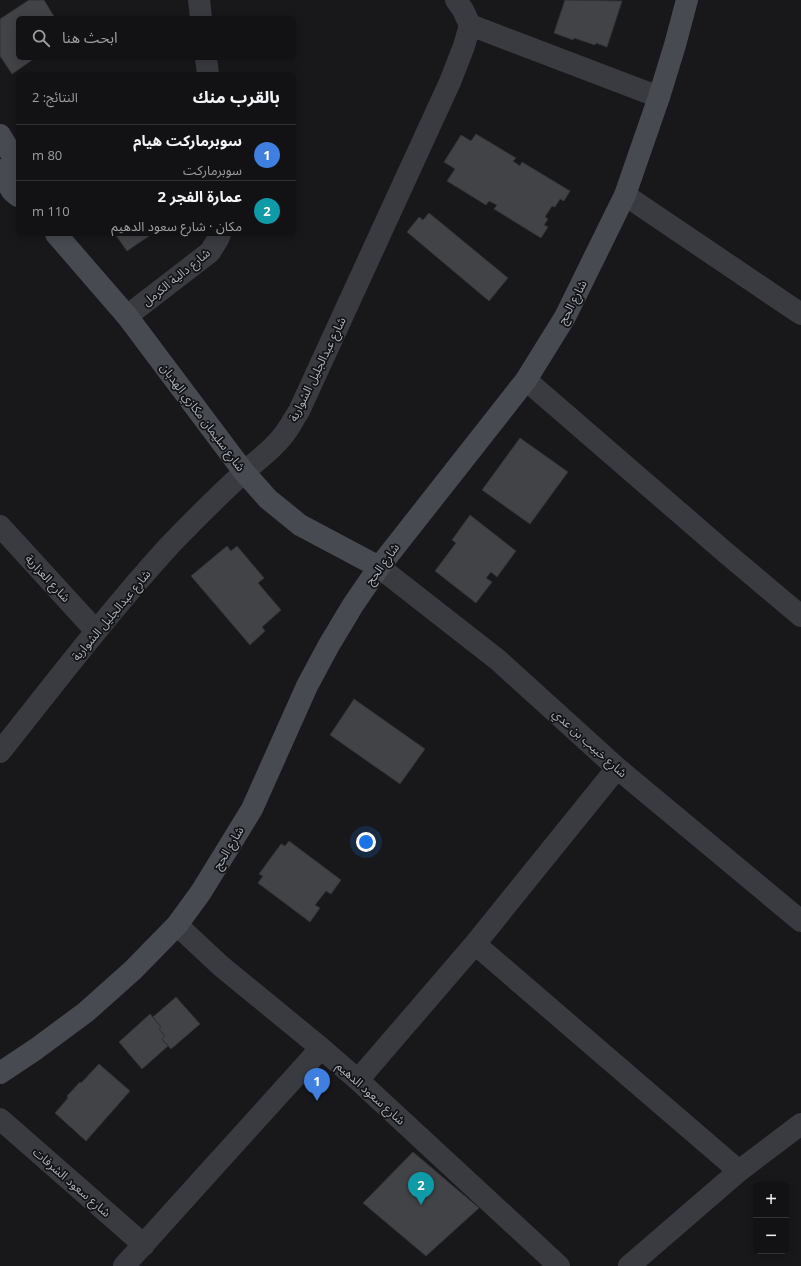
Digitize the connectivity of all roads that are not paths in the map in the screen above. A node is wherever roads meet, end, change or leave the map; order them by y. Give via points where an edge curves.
1 (199, 0) edge
2 (456, 0) edge
3 (687, 0) edge
4 (201, 16) edge
5 (470, 25) junction
6 (206, 60) edge
7 (208, 72) edge
8 (659, 97) junction
9 (0, 135) edge
10 (16, 162) edge
11 (0, 170) edge
12 (16, 194) edge
13 (625, 195) junction
14 (58, 236) edge
15 (219, 236) edge
16 (801, 314) edge
17 (127, 316) junction
18 (526, 380) junction
19 (244, 472) junction
20 (0, 526) edge
21 (378, 566) junction
22 (801, 616) edge
23 (96, 631) junction
24 (0, 752) edge
25 (617, 768) junction
26 (801, 921) edge
27 (177, 925) junction
28 (475, 944) junction
29 (321, 1048) junction
30 (0, 1073) edge
31 (358, 1080) junction
32 (0, 1119) edge
33 (801, 1124) edge
34 (739, 1171) junction
35 (144, 1245) junction
36 (124, 1266) edge
37 (560, 1266) edge
38 (629, 1266) edge

1 - 4 street
2 - 5 street
3 - 8 street, شارع الحج
5 - 8 street
5 - 19 street, شارع عبدالجليل الشواربة via 450,82 298,411 283,436
6 - 7 street
8 - 13 street, شارع الحج
9 - 10 street
11 - 12 street
13 - 16 street
13 - 18 street, شارع الحج via 565,318
14 - 17 street, شارع سليمان مكازي الهدبان
15 - 17 street, شارع دالية الكرمل via 210,252
17 - 19 street, شارع سليمان مكازي الهدبان
18 - 21 street, شارع الحج
18 - 22 street
19 - 21 street, شارع سليمان مكازي الهدبان via 268,499 300,525
19 - 23 street, شارع عبدالجليل الشواربة via 170,546
20 - 23 street, شارع العزارية
21 - 25 street, شارع خبيب بن عدي via 498,660
21 - 27 street, شارع الحج via 307,686 252,809 201,892
23 - 24 street, شارع عبدالجليل الشواربة
25 - 26 street, شارع خبيب بن عدي
25 - 28 street
27 - 29 street, شارع سعود الدهيم via 221,966
27 - 30 street, شارع الحج via 133,970 86,1012 36,1050
28 - 31 street
28 - 34 street
29 - 31 street, شارع سعود الدهيم
29 - 35 street
31 - 37 street, شارع سعود الدهيم
32 - 35 street, شارع سعود الشرفات
33 - 34 street
34 - 38 street
35 - 36 street

